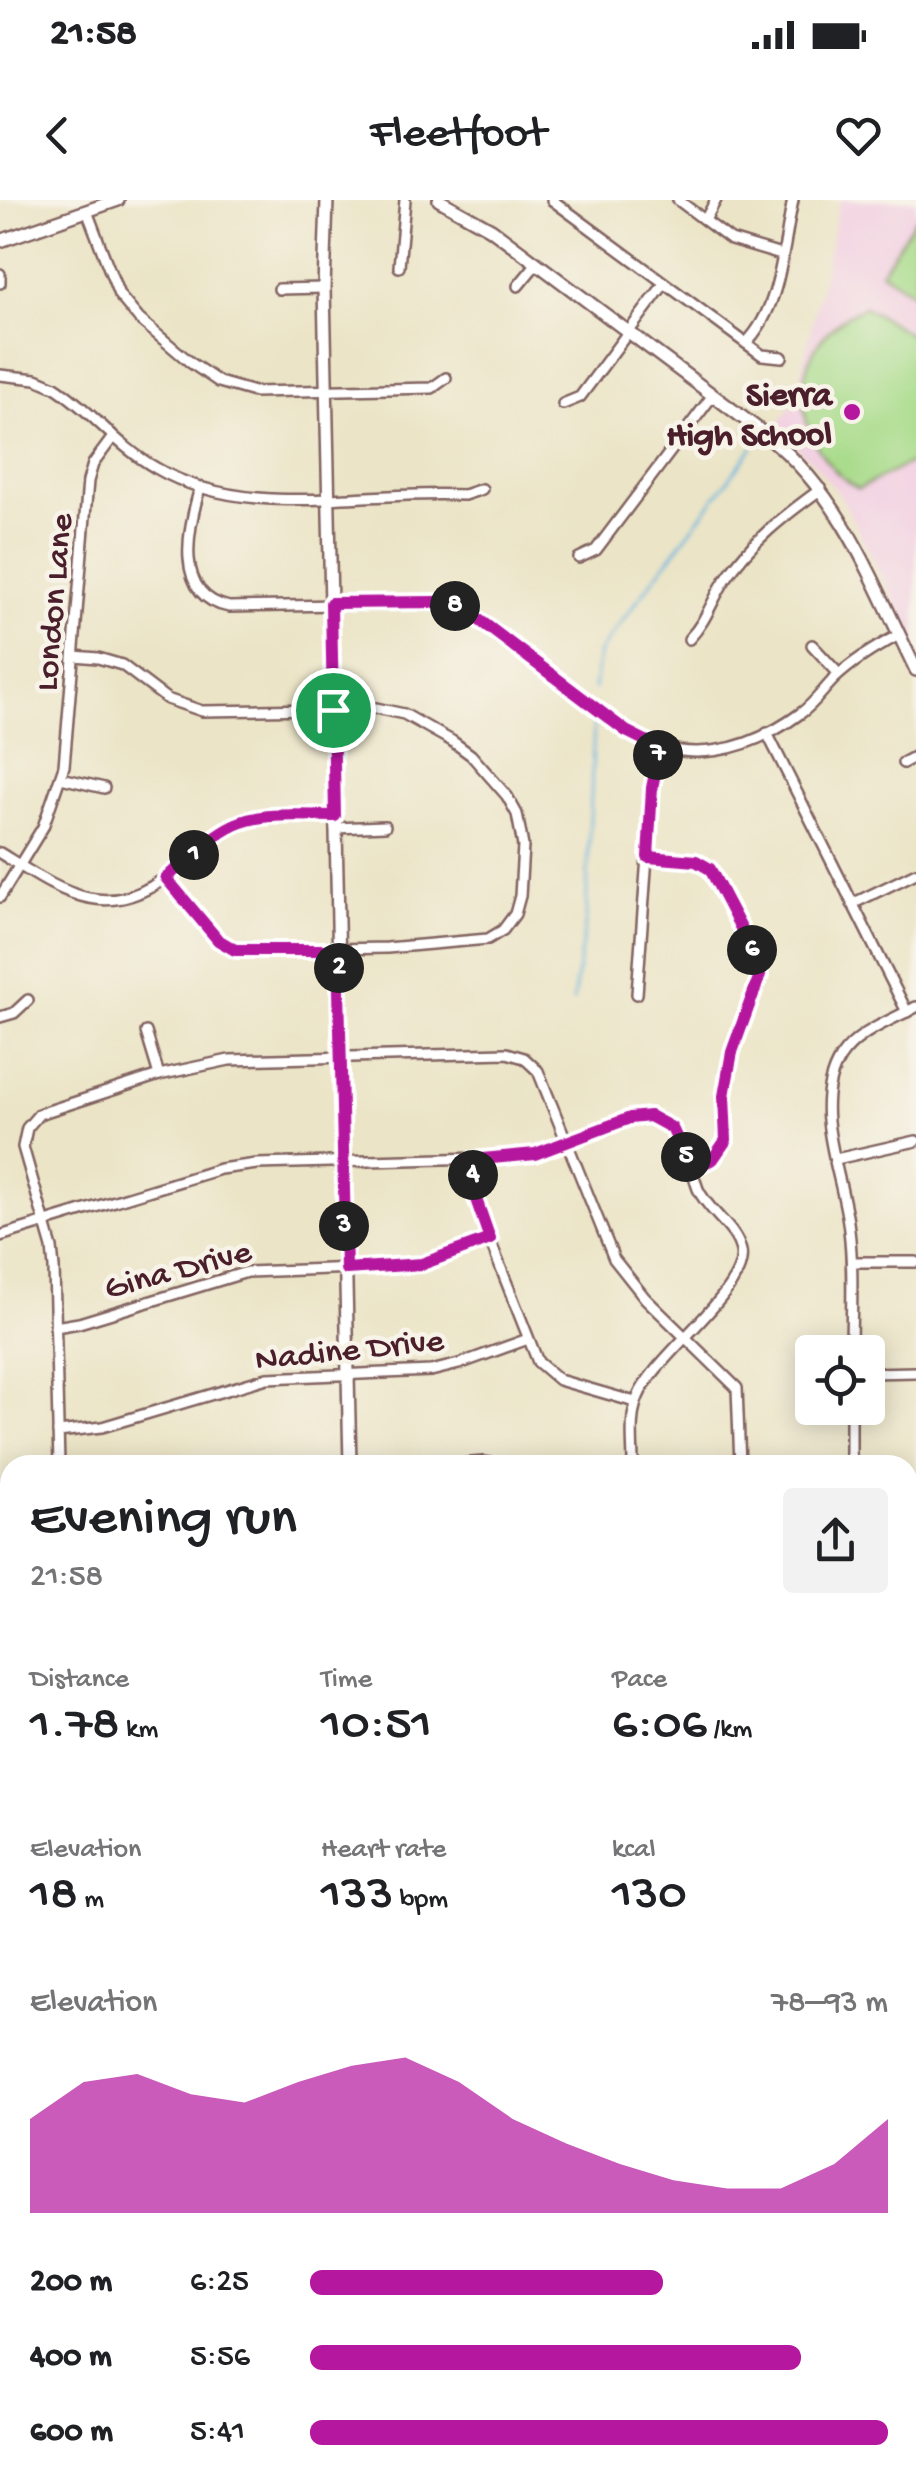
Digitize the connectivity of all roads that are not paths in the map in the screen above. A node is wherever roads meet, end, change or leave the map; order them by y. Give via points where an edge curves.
1 (118, 200) edge
2 (326, 200) edge
3 (406, 200) edge
4 (439, 200) edge
5 (552, 200) edge
6 (678, 200) edge
7 (716, 200) edge
8 (793, 200) edge
9 (86, 211) junction
10 (704, 220) junction
11 (0, 240) edge
12 (781, 255) junction
13 (536, 263) junction
14 (400, 267) dead end
15 (0, 274) edge
16 (0, 283) edge
17 (664, 284) junction
18 (518, 286) dead end
19 (324, 288) junction
20 (279, 289) dead end
21 (173, 329) dead end
22 (628, 332) junction
23 (164, 340) junction
24 (746, 343) junction
25 (782, 357) dead end
26 (0, 375) edge
27 (446, 378) dead end
28 (326, 390) junction
29 (713, 395) junction
30 (563, 404) dead end
31 (113, 437) junction
32 (200, 488) junction
33 (482, 489) dead end
34 (821, 489) junction
35 (328, 496) junction
36 (580, 558) dead end
37 (331, 603) junction
38 (899, 636) junction
39 (690, 640) dead end
40 (812, 645) dead end
41 (74, 656) junction
42 (916, 670) edge
43 (839, 674) junction
44 (333, 710) junction
45 (767, 732) junction
46 (660, 748) junction
47 (916, 756) edge
48 (902, 762) dead end
49 (60, 778) junction
50 (104, 788) dead end
51 (335, 822) junction
52 (385, 826) dead end
53 (0, 854) edge
54 (648, 857) junction
55 (20, 866) junction
56 (916, 873) edge
57 (166, 878) junction
58 (0, 896) edge
59 (852, 904) junction
60 (338, 950) junction
61 (637, 994) dead end
62 (28, 1000) dead end
63 (911, 1010) edge
64 (0, 1017) edge
65 (146, 1032) dead end
66 (340, 1056) junction
67 (159, 1075) junction
68 (566, 1142) junction
69 (916, 1142) edge
70 (836, 1159) junction
71 (472, 1160) junction
72 (343, 1162) junction
73 (691, 1169) junction
74 (44, 1222) junction
75 (0, 1236) edge
76 (490, 1239) junction
77 (852, 1262) junction
78 (916, 1262) edge
79 (346, 1269) junction
80 (55, 1327) junction
81 (851, 1335) edge
82 (686, 1336) junction
83 (528, 1340) junction
84 (916, 1372) edge
85 (885, 1373) edge
86 (348, 1376) junction
87 (635, 1402) junction
88 (851, 1425) edge
89 (58, 1432) junction
90 (59, 1455) edge
91 (350, 1455) edge
92 (634, 1455) edge
93 (740, 1455) edge
94 (851, 1455) edge

1 - 9 main road
2 - 19 main road
3 - 14 street
4 - 13 main road
5 - 17 street
6 - 10 street
7 - 10 street
8 - 12 street
9 - 11 main road
9 - 23 street via 119,296
10 - 12 street via 739,244
12 - 24 street via 769,309
13 - 18 street
13 - 22 main road
15 - 16 street
17 - 22 street
17 - 24 street
19 - 20 street
19 - 28 main road
21 - 23 street
22 - 29 main road
22 - 30 street via 580,398
23 - 28 street via 206,375 238,388
24 - 25 street
26 - 31 street via 55,387
27 - 28 street via 432,388
28 - 35 main road
29 - 34 main road via 787,452
29 - 36 street via 596,550
31 - 32 street via 153,467
31 - 41 street, London Lane via 90,472
32 - 35 street via 260,499
32 - 37 street via 190,527 190,568 209,600 230,607
33 - 35 street via 464,495
34 - 38 main road
34 - 39 street via 748,548
35 - 37 main road
37 - 44 main road
37 - 46 street via 456,606 626,731
38 - 42 main road
38 - 43 street
40 - 43 street
41 - 44 street via 122,666 189,709
41 - 49 street, London Lane
43 - 45 street via 808,708
44 - 51 main road
44 - 60 street via 404,714 462,748 517,814 523,846 519,905 488,939
45 - 46 street via 710,753
45 - 59 street
46 - 54 street
47 - 48 street
49 - 50 street
49 - 55 street, London Lane
51 - 52 street
51 - 57 street via 243,822
51 - 60 main road
53 - 55 street
54 - 61 street
54 - 73 street via 696,861 710,869 760,967 732,1052 726,1140 713,1159
55 - 57 street via 88,900 138,894
55 - 58 street, London Lane
56 - 59 street
57 - 60 street via 218,940 235,950
59 - 63 street
60 - 66 main road
62 - 64 street
63 - 70 street via 860,1037 836,1064 827,1100
65 - 67 street
66 - 67 street via 243,1058
66 - 68 street via 524,1058 538,1071
66 - 72 main road
67 - 74 street via 49,1109 31,1121 23,1146
68 - 71 street via 527,1156
68 - 73 street via 650,1116 672,1128
68 - 82 street via 614,1260
69 - 70 street
70 - 77 street
71 - 72 street
71 - 76 street
72 - 74 street via 220,1169
72 - 79 main road
73 - 82 street via 742,1258 734,1282
74 - 75 street
74 - 80 street via 53,1258
76 - 79 street, Gina Drive via 422,1264
76 - 83 street
77 - 78 street
77 - 81 street
79 - 80 street, Gina Drive via 247,1272
79 - 86 main road
80 - 89 street
82 - 87 street
82 - 93 street via 737,1388
83 - 86 street, Nadine Drive via 446,1368
83 - 87 street via 544,1370 559,1380
84 - 85 street
86 - 89 street, Nadine Drive via 266,1378 102,1427
86 - 91 main road
87 - 92 street
88 - 94 street
89 - 90 street

